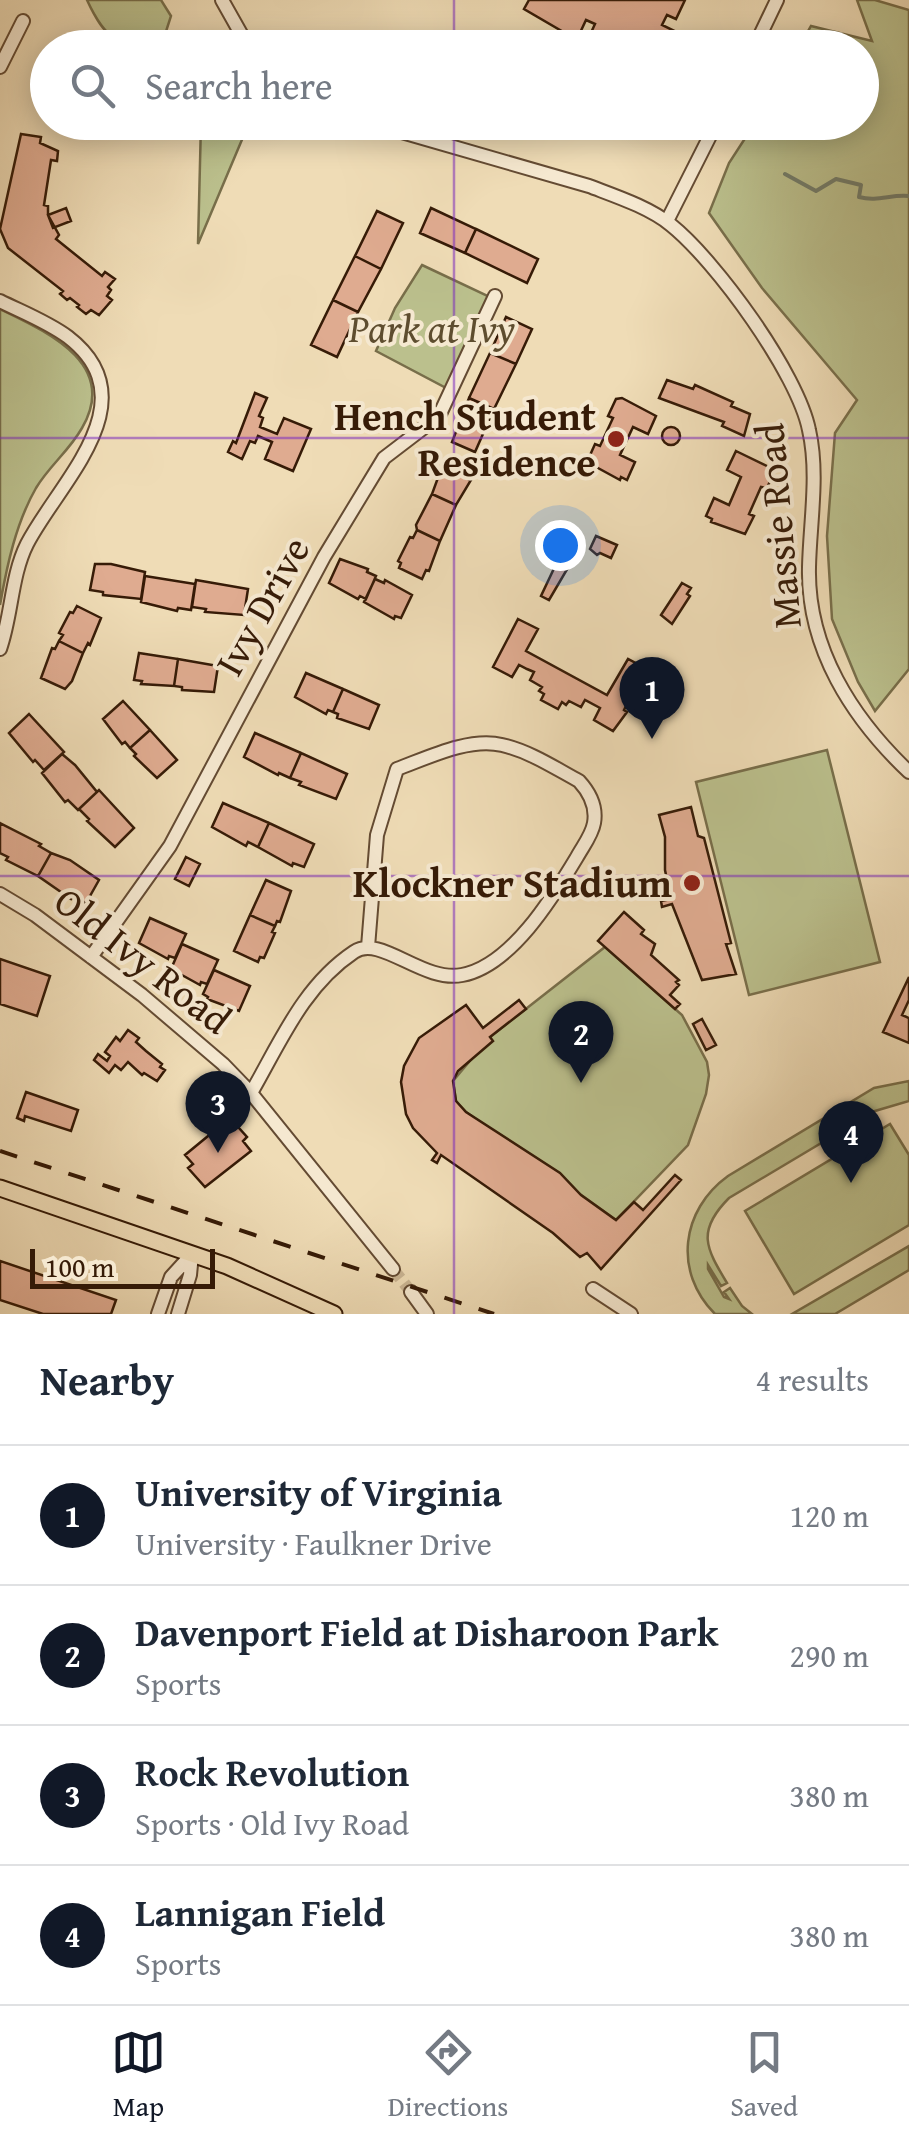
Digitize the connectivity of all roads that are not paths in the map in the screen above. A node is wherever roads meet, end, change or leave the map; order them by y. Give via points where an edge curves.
1 (222, 0) edge
2 (777, 0) edge
3 (23, 21) dead end
4 (240, 30) edge
5 (763, 30) edge
6 (0, 66) edge
7 (429, 140) edge
8 (708, 140) edge
9 (667, 222) junction
10 (496, 296) dead end
11 (0, 301) edge
12 (0, 648) edge
13 (909, 772) edge
14 (0, 894) edge
15 (368, 947) junction
16 (92, 957) junction
17 (251, 1093) junction
18 (0, 1188) edge
19 (192, 1254) junction
20 (392, 1269) tunnel mouth
21 (594, 1289) dead end
22 (410, 1292) tunnel mouth
23 (158, 1314) edge
24 (178, 1314) edge
25 (334, 1314) edge
26 (427, 1314) edge
27 (631, 1314) edge

1 - 4 street
2 - 5 street
3 - 6 street
7 - 9 street, Massie Road via 588,186
8 - 9 street
9 - 13 street, Massie Road via 722,278 794,389 813,459 809,582 822,649 868,730
10 - 16 street, Ivy Drive via 439,416 384,458 170,846
11 - 12 street via 79,346 100,380 102,405 91,442 24,551
14 - 16 street, Old Ivy Road
15 - 15 street via 446,976 486,966 546,907 591,832 594,808 586,788 529,754 490,743 397,769 377,835
15 - 17 street via 354,952 300,1006
16 - 17 street, Old Ivy Road via 195,1038
17 - 20 street, Old Ivy Road
18 - 19 main road
19 - 23 street via 171,1277
19 - 24 street
19 - 25 main road
21 - 27 street
22 - 26 street

